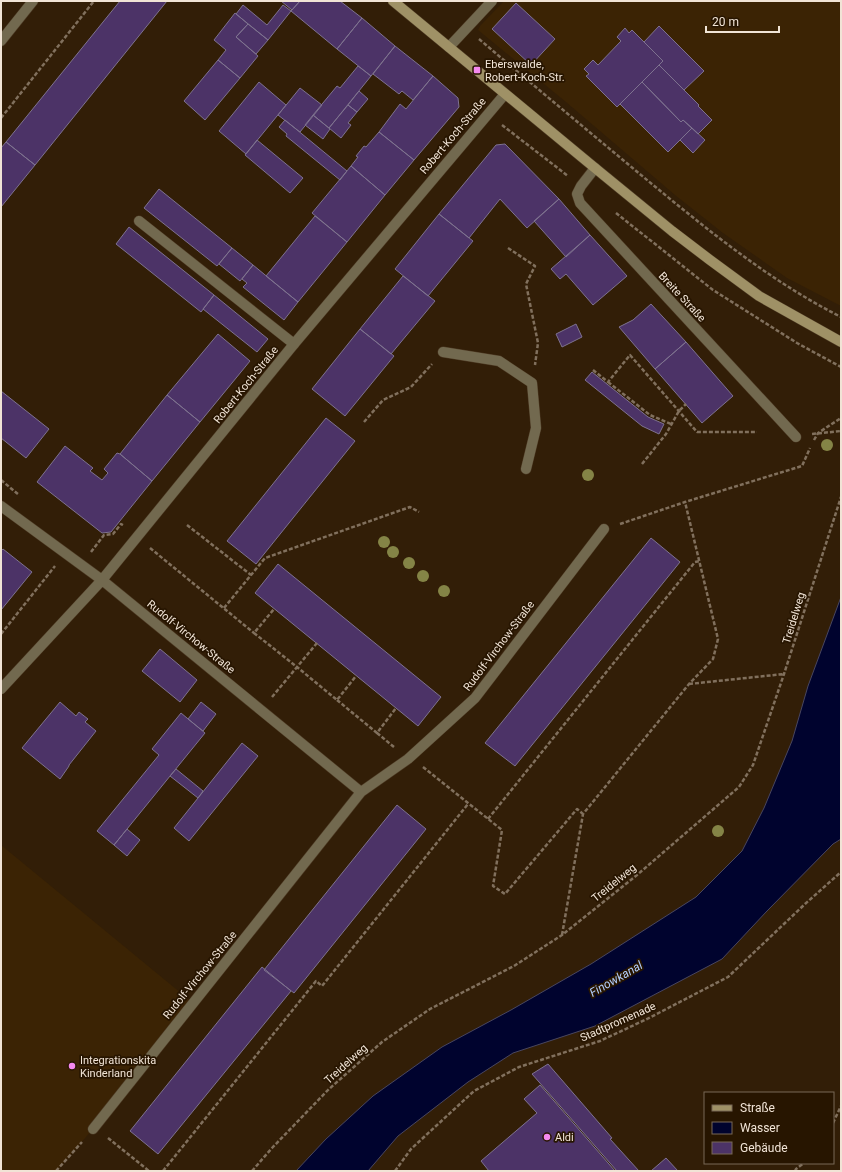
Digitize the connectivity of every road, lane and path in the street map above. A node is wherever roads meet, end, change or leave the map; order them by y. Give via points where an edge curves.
1 (32, 1) edge
2 (94, 1) edge
3 (393, 1) edge
4 (492, 1) edge
5 (467, 28) junction
6 (1, 41) edge
7 (449, 47) junction
8 (505, 94) junction
9 (488, 114) junction
10 (1, 118) edge
11 (594, 168) junction
12 (581, 186) junction
13 (140, 221) dead end
14 (508, 248) dead end
15 (841, 317) edge
16 (841, 342) edge
17 (294, 344) junction
18 (443, 352) joint
19 (593, 370) dead end
20 (608, 382) junction
21 (532, 383) junction
22 (686, 404) dead end
23 (678, 411) junction
24 (841, 418) edge
25 (364, 422) dead end
26 (671, 424) junction
27 (841, 431) edge
28 (757, 432) dead end
29 (818, 434) junction
30 (796, 437) joint
31 (642, 464) dead end
32 (526, 469) dead end
33 (841, 496) edge
34 (685, 502) junction
35 (1, 506) edge
36 (419, 512) dead end
37 (187, 525) dead end
38 (604, 529) joint
39 (137, 537) junction
40 (89, 554) dead end
41 (700, 561) junction
42 (252, 575) junction
43 (102, 580) junction
44 (224, 608) junction
45 (274, 608) dead end
46 (254, 633) junction
47 (316, 643) dead end
48 (297, 667) junction
49 (784, 674) junction
50 (356, 676) dead end
51 (689, 684) junction
52 (1, 689) edge
53 (337, 700) junction
54 (396, 708) dead end
55 (262, 710) junction
56 (377, 733) junction
57 (408, 759) junction
58 (361, 792) junction
59 (468, 804) junction
60 (584, 814) junction
61 (488, 819) junction
62 (841, 872) edge
63 (562, 935) junction
64 (841, 1106) edge
65 (834, 1121) edge
66 (93, 1130) joint
67 (107, 1137) dead end
68 (803, 1164) edge
69 (56, 1171) edge
70 (149, 1171) edge
71 (163, 1171) edge
72 (252, 1171) edge
73 (395, 1171) edge
74 (795, 1171) edge

1 - 6 street
2 - 10 path
3 - 7 main road
4 - 5 street
5 - 7 street
5 - 15 path via 707,230 761,269
7 - 8 main road
8 - 9 street, Robert-Koch-Straße
8 - 11 main road
9 - 12 path
9 - 17 street, Robert-Koch-Straße
11 - 12 street
11 - 16 main road via 759,296
12 - 30 street, Breite Straße via 577,194 580,203
13 - 17 street
14 - 21 path via 535,266 526,284 538,343
17 - 39 street, Robert-Koch-Straße
18 - 21 street via 500,361
18 - 25 path via 411,387 383,400
19 - 20 path
20 - 23 path via 630,355
20 - 26 path via 650,415
21 - 32 street via 536,428
22 - 23 path
23 - 26 path
23 - 28 path via 697,432
24 - 29 path
26 - 31 path
27 - 29 path
29 - 30 path
29 - 34 path via 802,466
33 - 49 path, Treidelweg
34 - 38 path
34 - 41 path
35 - 43 street, Rudolf-Virchow-Straße
36 - 42 path via 410,507 265,558
37 - 42 path
38 - 57 street, Rudolf-Virchow-Straße via 475,698
39 - 40 path via 121,524 113,534 104,535
39 - 43 street, Robert-Koch-Straße
39 - 44 path
41 - 51 path via 718,639 713,659
41 - 61 path via 695,562
42 - 44 path
43 - 52 street, Robert-Koch-Straße
43 - 55 street, Rudolf-Virchow-Straße
44 - 46 path
45 - 46 path
46 - 48 path
47 - 48 path
48 - 53 path
48 - 55 path
49 - 51 path
49 - 63 path, Treidelweg via 753,765 739,787 637,876
50 - 53 path
51 - 60 path
53 - 56 path
54 - 56 path
55 - 58 street, Rudolf-Virchow-Straße
56 - 57 path
57 - 58 street, Rudolf-Virchow-Straße
57 - 59 path via 417,763
58 - 66 street, Rudolf-Virchow-Straße
59 - 61 path
59 - 71 path via 322,986 316,981
60 - 61 path via 577,809 505,894 493,886 502,830
60 - 63 path
62 - 73 path, Stadtpromenade via 728,978 600,1041 519,1067 474,1091 411,1149
63 - 72 path, Treidelweg via 514,966 430,1009 382,1042 328,1090
64 - 65 path
66 - 69 path
67 - 70 path
68 - 74 path

